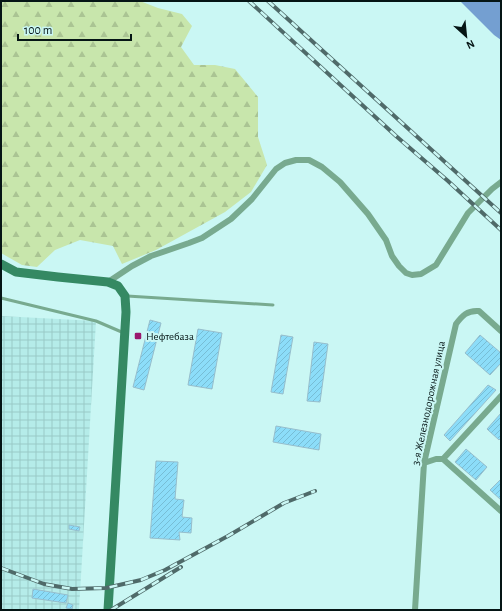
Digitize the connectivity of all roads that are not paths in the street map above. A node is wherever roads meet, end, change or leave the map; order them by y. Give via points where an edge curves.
1 (501, 182) edge
2 (1, 264) edge
3 (108, 282) junction
4 (125, 296) junction
5 (1, 298) edge
6 (273, 305) dead end
7 (501, 331) edge
8 (125, 334) junction
9 (501, 396) edge
10 (443, 459) junction
11 (424, 463) junction
12 (501, 511) edge
13 (108, 610) edge
14 (415, 610) edge

1 - 3 street via 468,213 436,265 421,274 412,275 399,266 386,240 368,214 340,182 309,160 290,161 276,169 252,199 231,219 202,238 151,256
2 - 3 street via 16,272
3 - 4 street via 118,286
4 - 6 lane
4 - 8 street
5 - 8 lane via 96,321
7 - 11 street, 3-я Железнодорожная улица via 479,311 469,312 456,324
8 - 13 street
9 - 10 street
10 - 11 street
10 - 12 street
11 - 14 street, 3-я Железнодорожная улица

